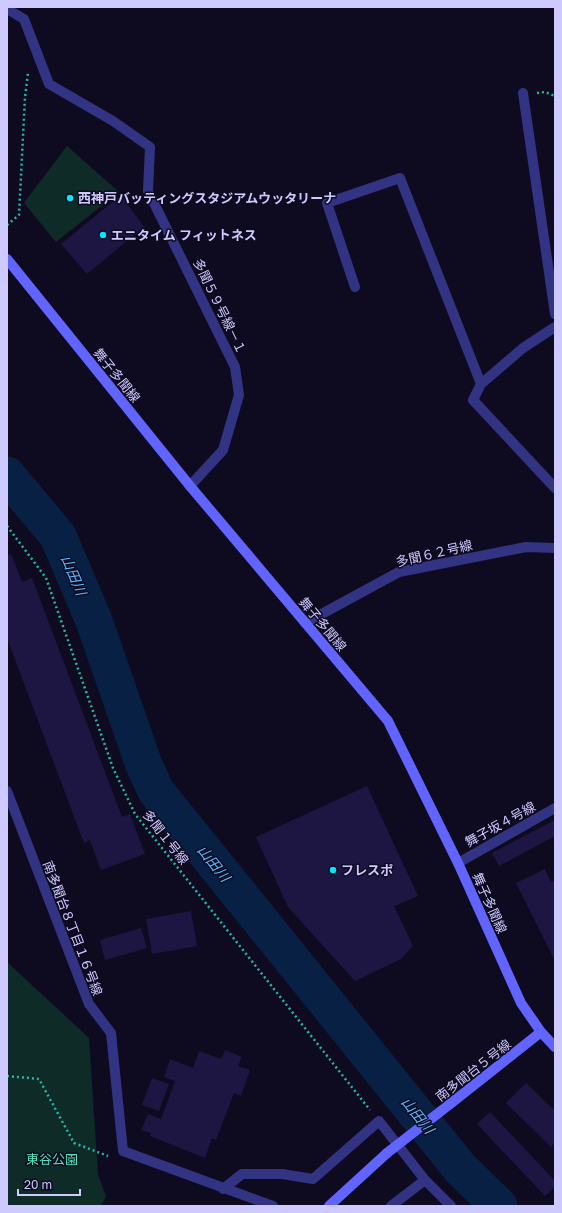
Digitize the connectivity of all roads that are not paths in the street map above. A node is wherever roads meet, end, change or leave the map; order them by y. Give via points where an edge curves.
1 (7, 9) edge
2 (523, 93) dead end
3 (7, 259) edge
4 (355, 287) dead end
5 (555, 314) edge
6 (555, 327) edge
7 (481, 384) junction
8 (190, 486) junction
9 (555, 488) edge
10 (555, 548) edge
11 (305, 623) junction
12 (7, 791) edge
13 (555, 808) edge
14 (458, 863) junction
15 (541, 1032) junction
16 (555, 1047) edge
17 (426, 1180) junction
18 (223, 1189) junction
19 (273, 1206) edge
20 (329, 1206) edge
21 (391, 1206) edge
22 (452, 1206) edge

1 - 8 street, 多聞５９号線－１ via 24,19 50,84 113,120 150,147 148,191 235,367 239,395 223,450
2 - 5 street
3 - 8 street, 舞子多聞線
4 - 7 street via 327,203 400,178
6 - 7 street via 523,348
7 - 9 street via 473,400
8 - 11 street, 舞子多聞線
10 - 11 street, 多聞６２号線 via 526,547 399,572
11 - 14 street, 舞子多聞線 via 388,721
12 - 18 street, 南多聞台８丁目１６号線 via 89,1004 111,1033 123,1151
13 - 14 street, 舞子坂４号線
14 - 15 street, 舞子多聞線 via 521,1003
15 - 16 street, 舞子多聞線
15 - 20 street, 南多聞台５号線, bridge via 387,1153
17 - 18 street via 379,1121 313,1179 282,1174 242,1174
17 - 21 street
17 - 22 street
18 - 19 street

